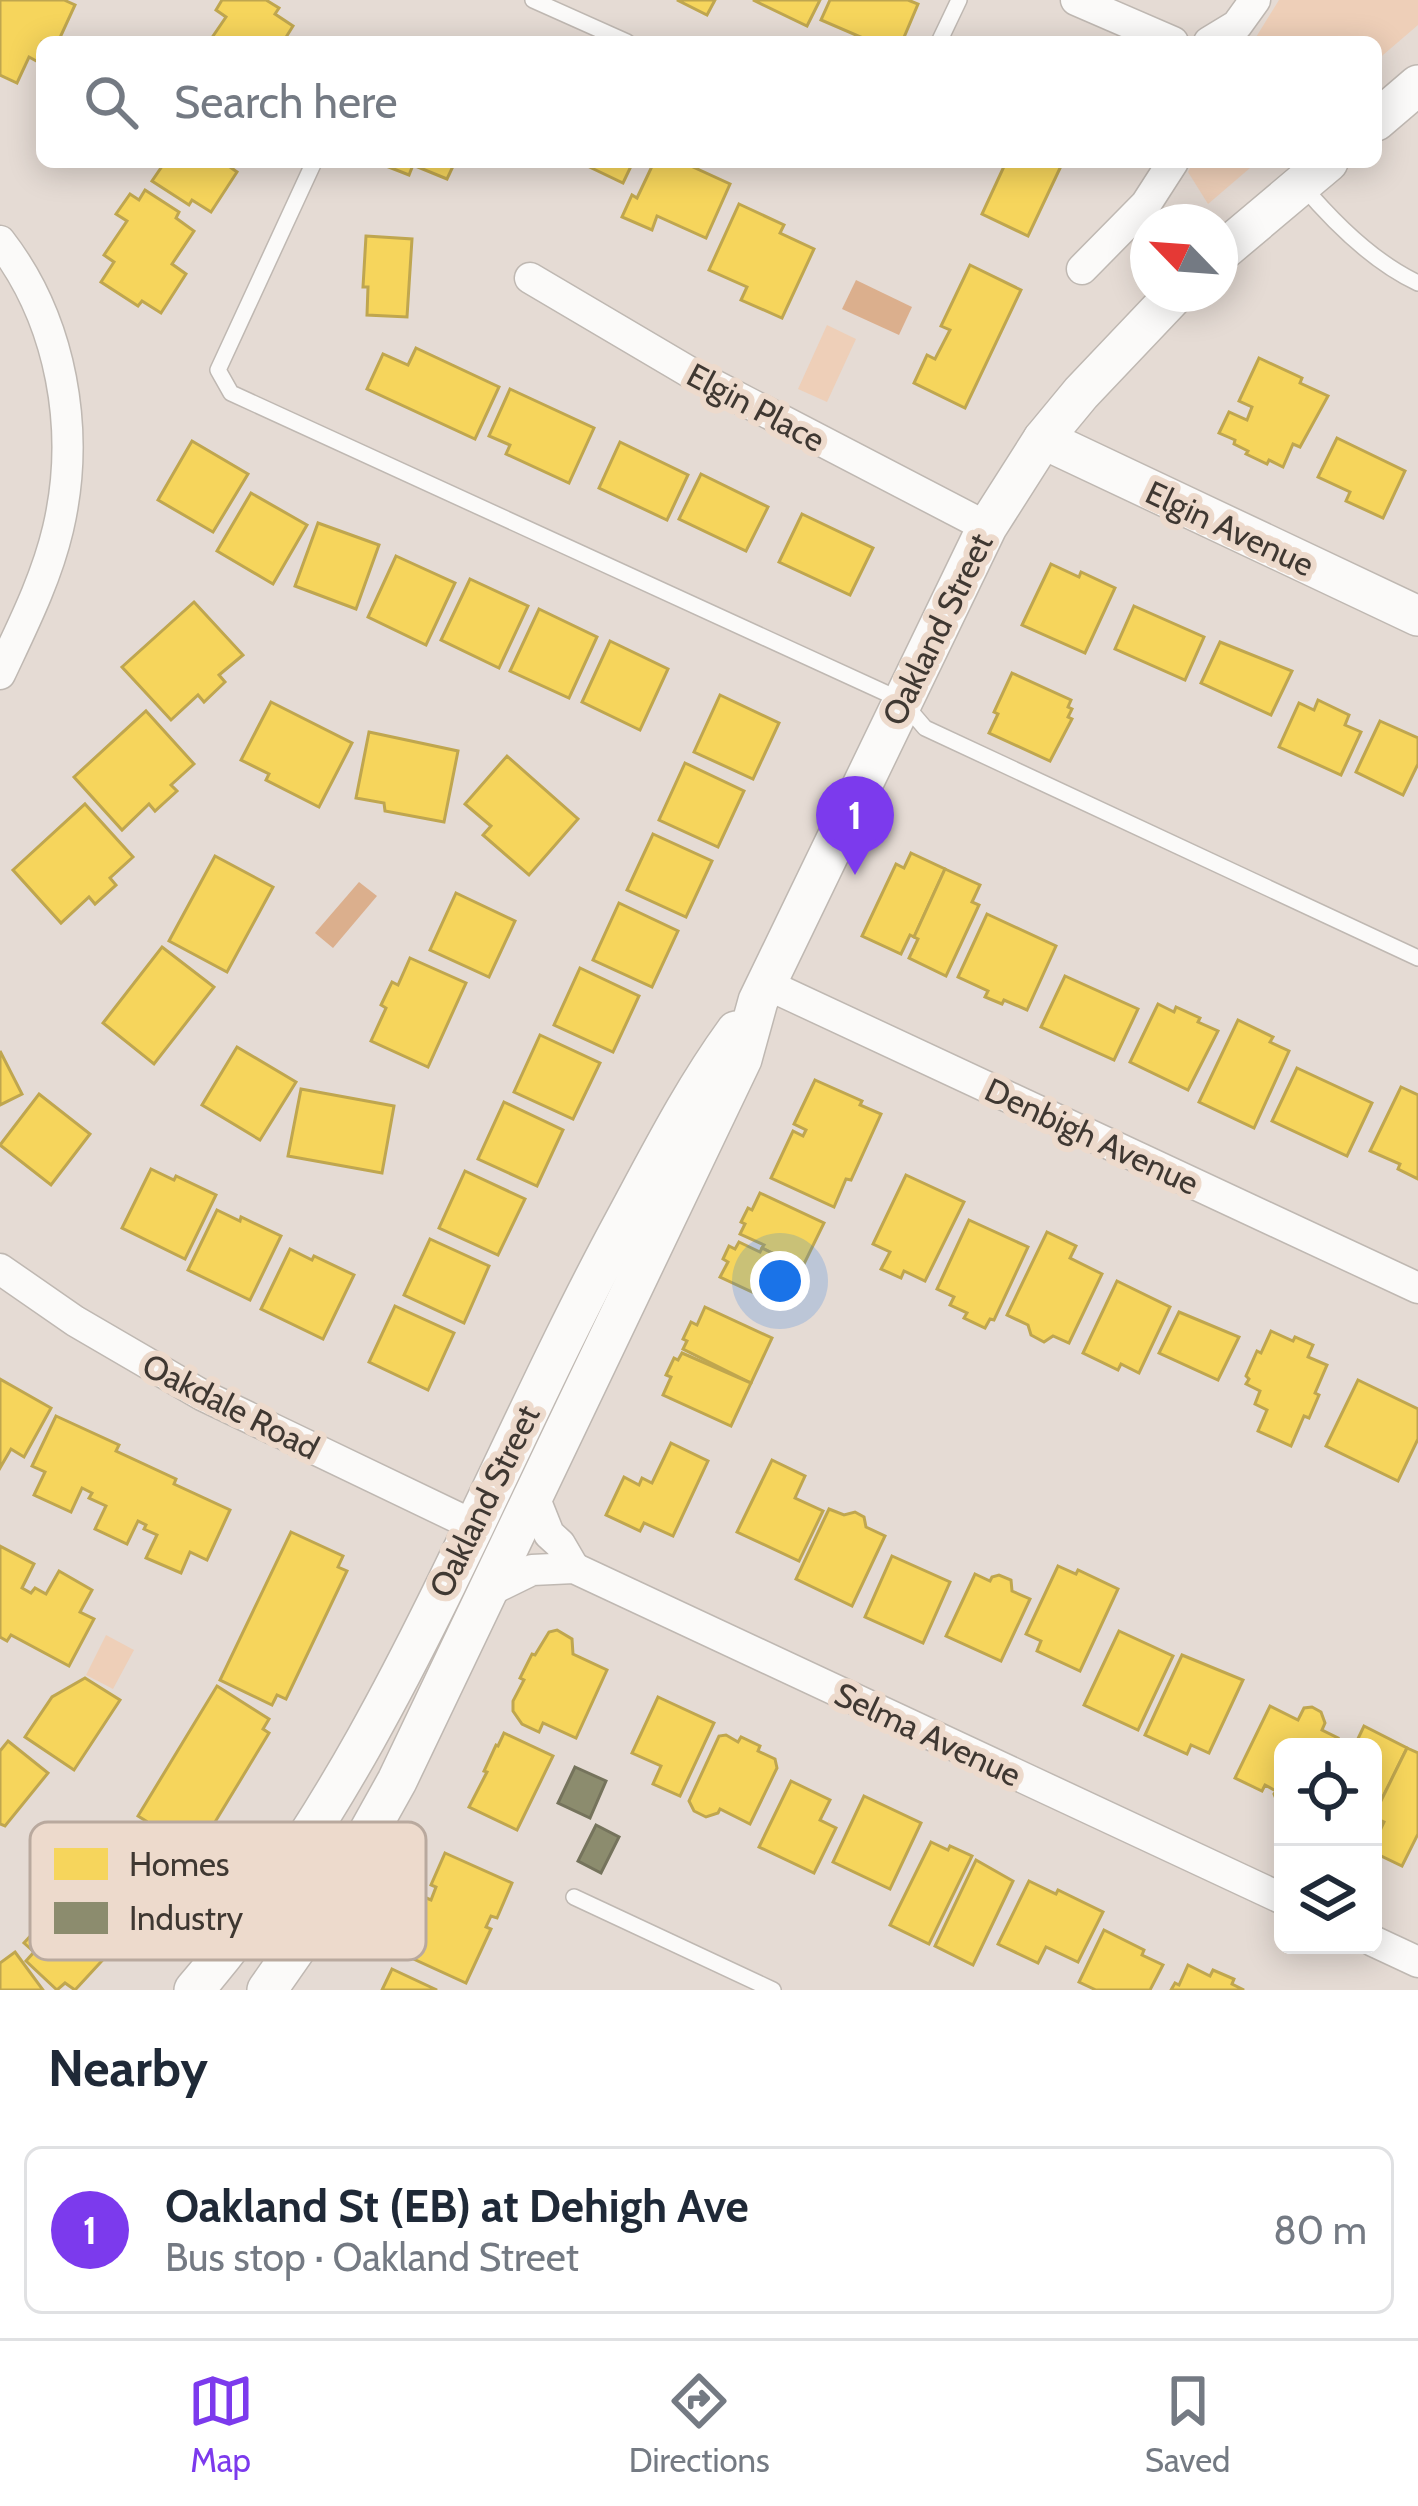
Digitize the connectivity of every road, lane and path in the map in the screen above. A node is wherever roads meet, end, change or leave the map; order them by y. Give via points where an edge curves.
1 (533, 0) edge
2 (959, 0) edge
3 (1076, 0) edge
4 (1255, 0) edge
5 (614, 36) edge
6 (942, 36) edge
7 (1159, 36) edge
8 (1221, 36) edge
9 (1418, 85) edge
10 (1382, 116) edge
11 (311, 168) edge
12 (1169, 168) edge
13 (1314, 173) edge
14 (1238, 238) edge
15 (0, 241) edge
16 (1082, 269) dead end
17 (530, 278) dead end
18 (1418, 283) edge
19 (1157, 312) edge
20 (1043, 439) junction
21 (987, 527) junction
22 (1418, 616) edge
23 (0, 674) edge
24 (901, 700) junction
25 (1418, 958) edge
26 (762, 993) junction
27 (0, 1269) edge
28 (1418, 1288) edge
29 (533, 1494) junction
30 (473, 1525) junction
31 (574, 1568) junction
32 (487, 1592) junction
33 (314, 1822) edge
34 (375, 1822) edge
35 (1274, 1895) edge
36 (574, 1897) dead end
37 (1382, 1945) edge
38 (219, 1960) edge
39 (287, 1960) edge
40 (1418, 1962) edge
41 (194, 1990) edge
42 (266, 1990) edge
43 (773, 1990) edge

1 - 5 lane
2 - 6 lane
3 - 7 street
4 - 8 street
9 - 10 street
11 - 24 lane via 218,370 231,393
12 - 16 street
13 - 14 street
13 - 18 lane via 1329,217
15 - 23 street via 40,310 58,363 69,468 58,531
17 - 21 street, Elgin Place via 691,373
19 - 20 street, Oakland Street
20 - 21 street, Oakland Street
20 - 22 street, Elgin Avenue
21 - 24 street, Oakland Street
24 - 25 lane via 925,728
24 - 26 street, Oakland Street
26 - 28 street, Denbigh Avenue
26 - 29 street, Oakland Street via 742,1059
26 - 30 street, Oakland Street via 682,1114
27 - 30 street, Oakdale Road via 202,1395
29 - 30 street
29 - 31 street
29 - 32 street, Oakland Street
30 - 32 street
30 - 33 street, Oakland Street via 372,1732
31 - 32 street via 532,1570
31 - 35 street, Selma Avenue
32 - 34 street, Oakland Street
36 - 43 lane
37 - 40 street
38 - 41 street, Oakland Street
39 - 42 street, Oakland Street

